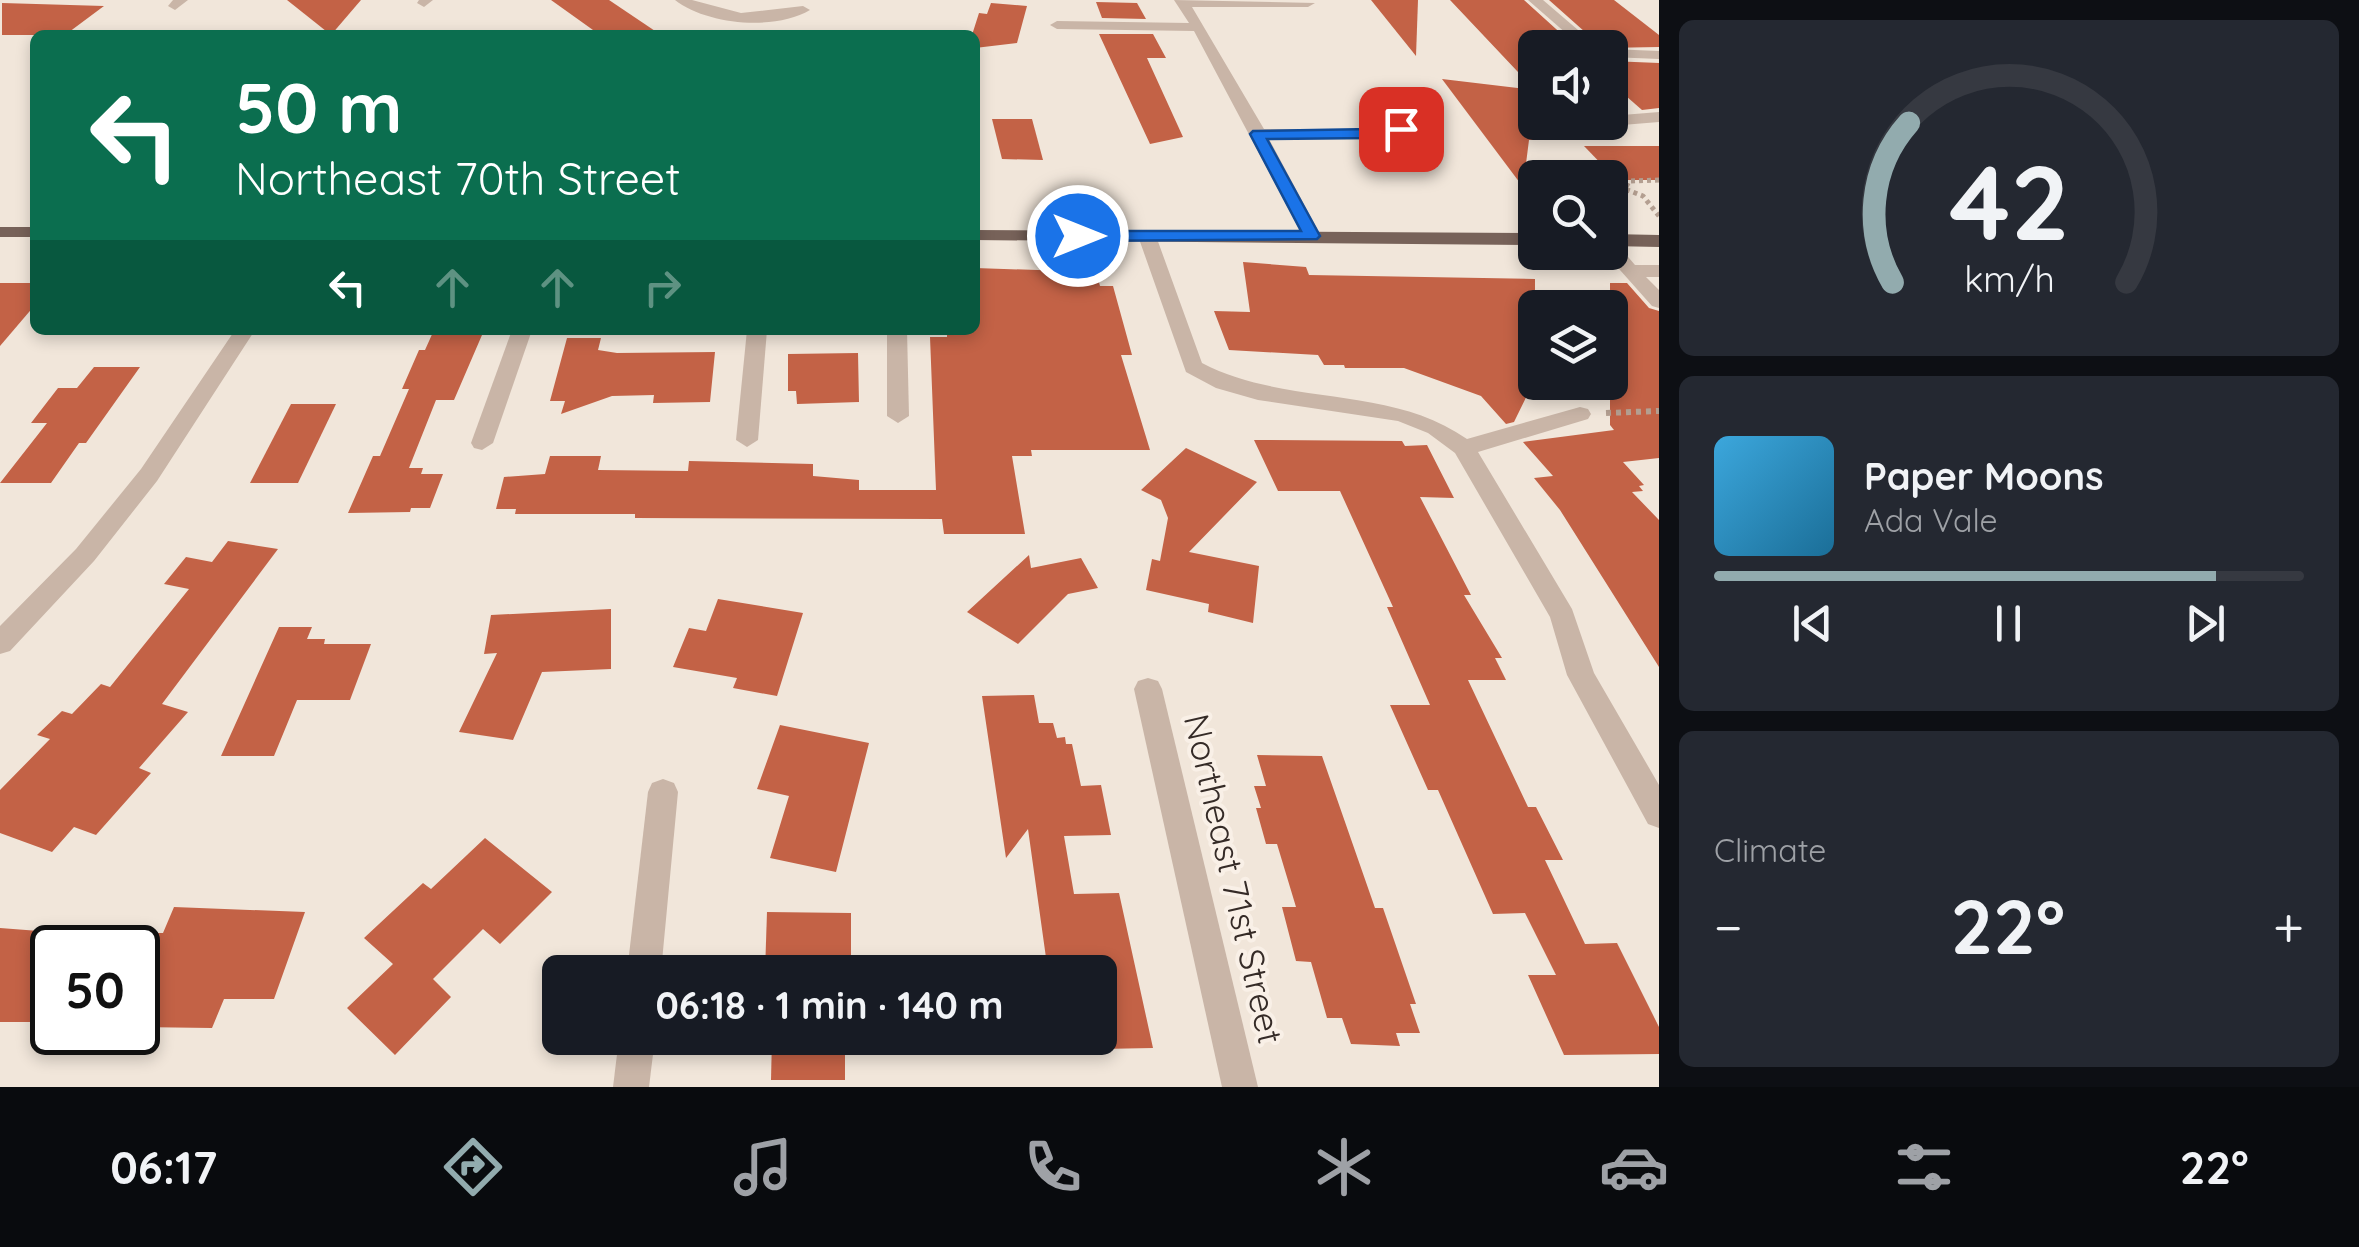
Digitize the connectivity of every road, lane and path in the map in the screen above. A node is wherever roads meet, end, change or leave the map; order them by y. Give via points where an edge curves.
1 (682, 0) edge
2 (1536, 0) edge
3 (1182, 2) edge
4 (1308, 3) dead end
5 (803, 10) dead end
6 (1057, 25) dead end
7 (1196, 27) junction
8 (1571, 30) edge
9 (1628, 54) edge
10 (1659, 55) edge
11 (1659, 117) edge
12 (1628, 119) edge
13 (1401, 129) dead end
14 (1258, 134) junction
15 (1659, 180) edge
16 (1659, 216) edge
17 (0, 232) edge
18 (30, 232) edge
19 (980, 235) edge
20 (1148, 236) junction
21 (1312, 236) junction
22 (1518, 239) edge
23 (1628, 240) edge
24 (1659, 241) edge
25 (1628, 269) edge
26 (1630, 271) junction
27 (1659, 271) edge
28 (1659, 302) edge
29 (242, 335) edge
30 (520, 335) edge
31 (757, 335) edge
32 (897, 335) edge
33 (1659, 410) edge
34 (1580, 414) joint
35 (898, 416) dead end
36 (747, 440) dead end
37 (482, 444) dead end
38 (1464, 448) junction
39 (0, 642) edge
40 (1148, 689) dead end
41 (663, 792) dead end
42 (1659, 814) edge
43 (646, 955) edge
44 (634, 1055) edge
45 (631, 1087) edge
46 (1240, 1087) edge

1 - 5 street via 743,17
2 - 8 street
3 - 4 street
3 - 7 street
6 - 7 street
7 - 14 street
9 - 10 street
11 - 12 street
13 - 14 street
14 - 21 street
15 - 16 path via 1629,180 1626,189 1643,196
17 - 18 main road
19 - 20 main road
20 - 21 main road
20 - 38 street via 1194,367 1212,380 1413,418 1446,430
21 - 22 main road
23 - 24 main road
25 - 26 street
26 - 27 street
26 - 28 street
29 - 39 street via 148,476 85,555
30 - 37 street
31 - 36 street
32 - 35 street
33 - 34 path
34 - 38 street
38 - 42 street via 1564,616 1581,674
40 - 46 street, Northeast 71st Street
41 - 43 street
44 - 45 street

